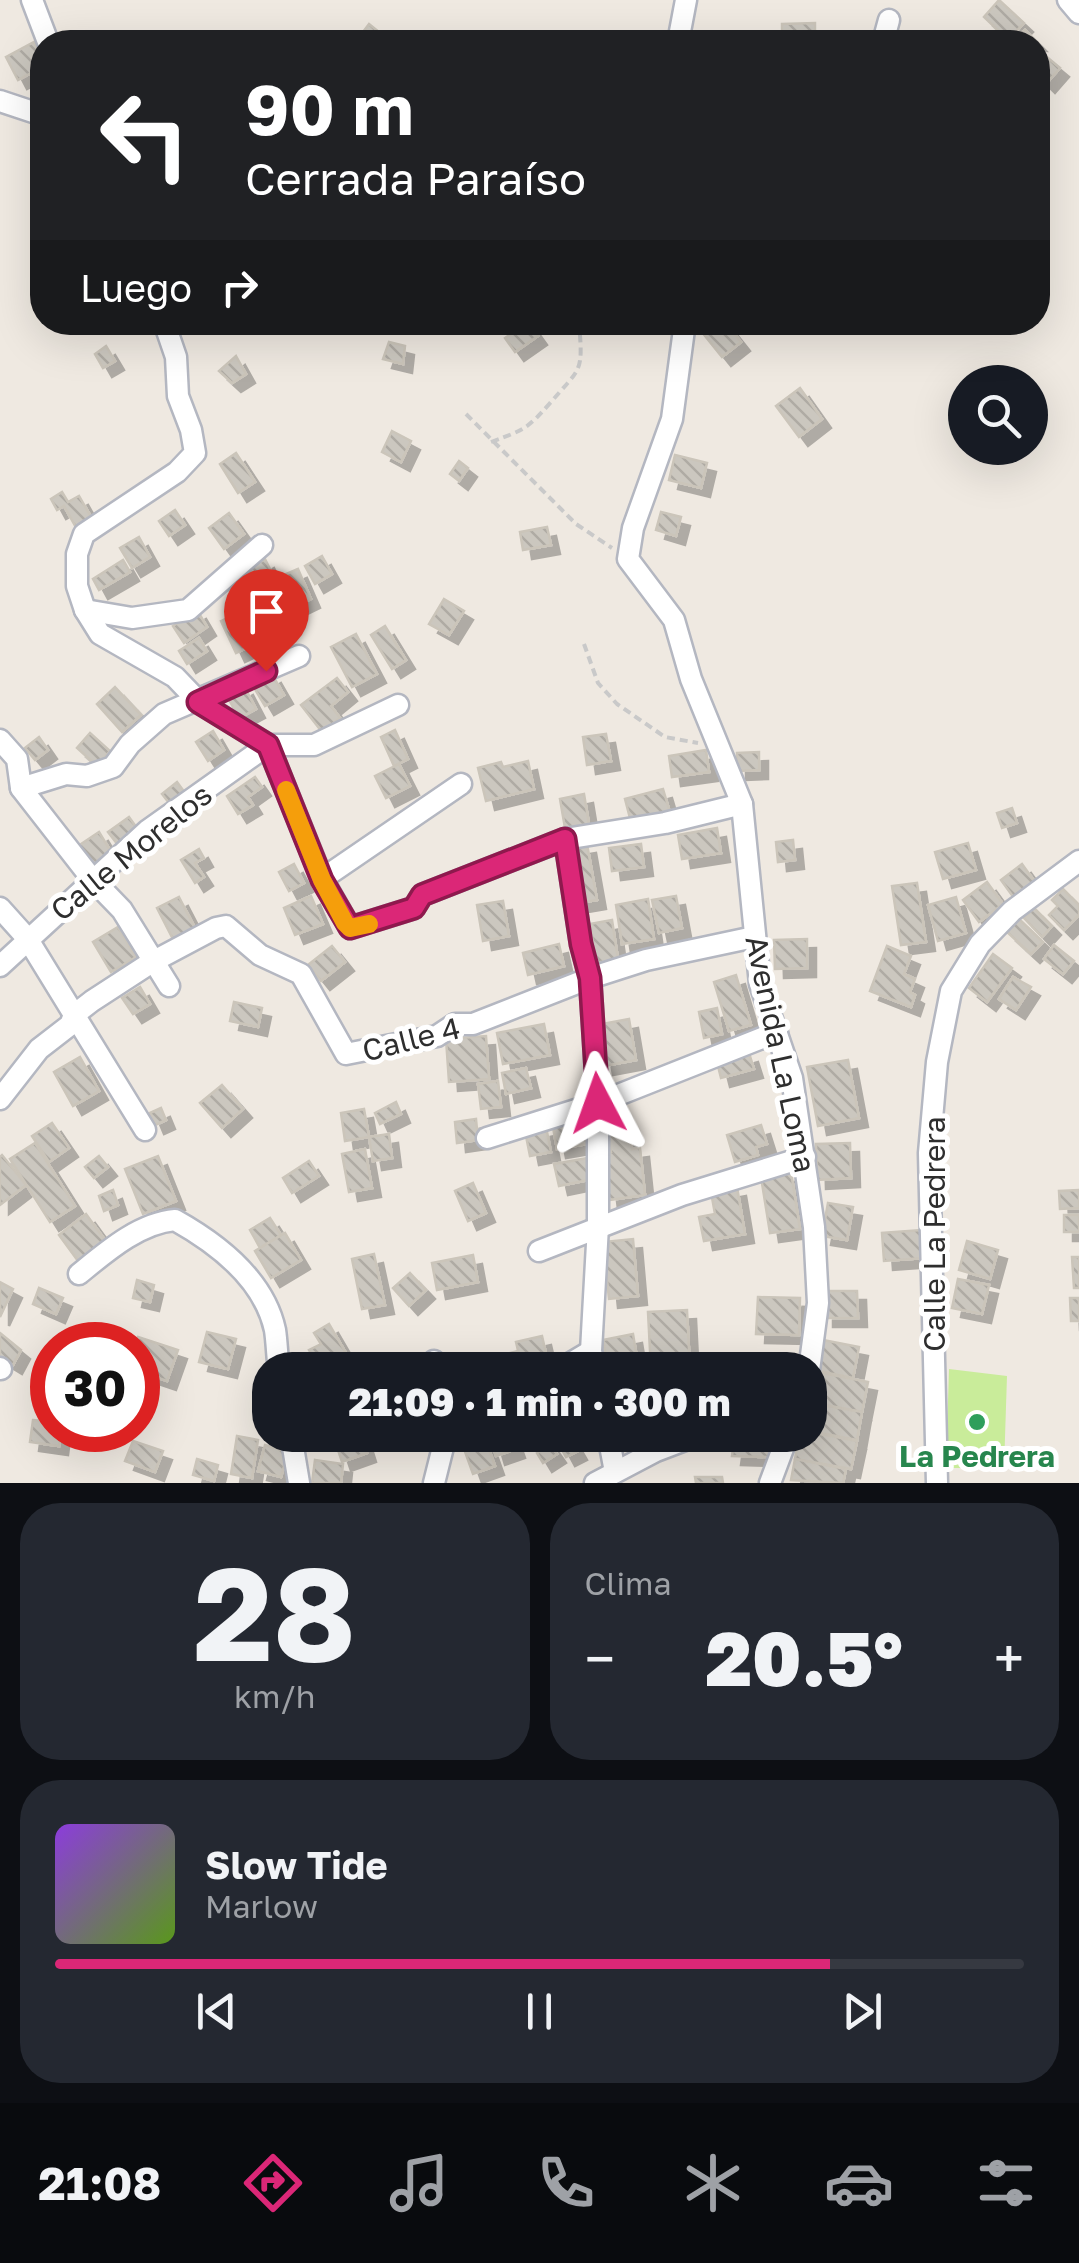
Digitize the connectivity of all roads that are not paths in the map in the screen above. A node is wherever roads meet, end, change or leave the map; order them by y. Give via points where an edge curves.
1 (32, 0) edge
2 (686, 0) edge
3 (1068, 0) edge
4 (1079, 13) edge
5 (889, 20) dead end
6 (43, 30) edge
7 (680, 30) edge
8 (886, 30) edge
9 (0, 101) edge
10 (30, 111) edge
11 (168, 335) edge
12 (684, 335) edge
13 (262, 545) dead end
14 (86, 610) junction
15 (299, 656) dead end
16 (198, 702) junction
17 (398, 705) dead end
18 (0, 740) edge
19 (268, 745) junction
20 (461, 784) dead end
21 (21, 788) junction
22 (742, 804) junction
23 (565, 839) junction
24 (1079, 860) edge
25 (92, 879) junction
26 (322, 880) junction
27 (0, 908) edge
28 (754, 936) junction
29 (27, 938) junction
30 (152, 962) junction
31 (0, 966) edge
32 (590, 978) junction
33 (169, 986) dead end
34 (74, 1016) junction
35 (776, 1032) junction
36 (0, 1099) edge
37 (598, 1103) junction
38 (145, 1130) dead end
39 (487, 1138) dead end
40 (806, 1157) junction
41 (598, 1226) junction
42 (540, 1250) dead end
43 (79, 1274) dead end
44 (277, 1352) edge
45 (593, 1352) edge
46 (811, 1352) edge
47 (294, 1452) edge
48 (442, 1452) edge
49 (611, 1452) edge
50 (652, 1452) edge
51 (782, 1452) edge
52 (615, 1472) junction
53 (299, 1483) edge
54 (434, 1483) edge
55 (595, 1483) edge
56 (770, 1483) edge
57 (938, 1483) edge

1 - 6 street
2 - 7 street
3 - 4 street
5 - 8 street
9 - 10 street
11 - 14 street via 195,453 84,534 76,554
12 - 22 street, Avenida La Loma via 672,419 628,559 674,620 690,680
13 - 14 street via 188,610 132,618
14 - 16 street via 100,634 174,677
15 - 16 street
16 - 19 street
16 - 21 street via 164,714 113,766
17 - 19 street via 314,744
18 - 21 street via 17,758
19 - 25 street, Calle Morelos
19 - 26 street
20 - 26 street
21 - 25 street
22 - 23 street
22 - 28 street, Avenida La Loma
23 - 26 street via 422,895 414,908 350,928
23 - 32 street
24 - 57 street, Calle La Pedrera via 1012,911 980,944 951,990 929,1153
25 - 29 street, Calle Morelos
25 - 30 street via 122,910
27 - 29 street
28 - 32 street, Calle 4
28 - 35 street, Avenida La Loma
29 - 31 street, Calle Morelos
29 - 34 street
30 - 32 street, Calle 4 via 226,926 260,954 301,974 346,1054 437,1036
30 - 33 street
30 - 34 street, Calle 4
32 - 37 street
34 - 36 street, Calle 4
34 - 38 street
35 - 37 street
35 - 40 street, Avenida La Loma
37 - 39 street
37 - 41 street
40 - 41 street
40 - 46 street, Avenida La Loma via 818,1303
41 - 42 street
41 - 45 street
43 - 44 street via 144,1228 175,1220 230,1255 263,1301
47 - 53 street
48 - 54 street
49 - 52 street
50 - 52 street
51 - 56 street
52 - 55 street

